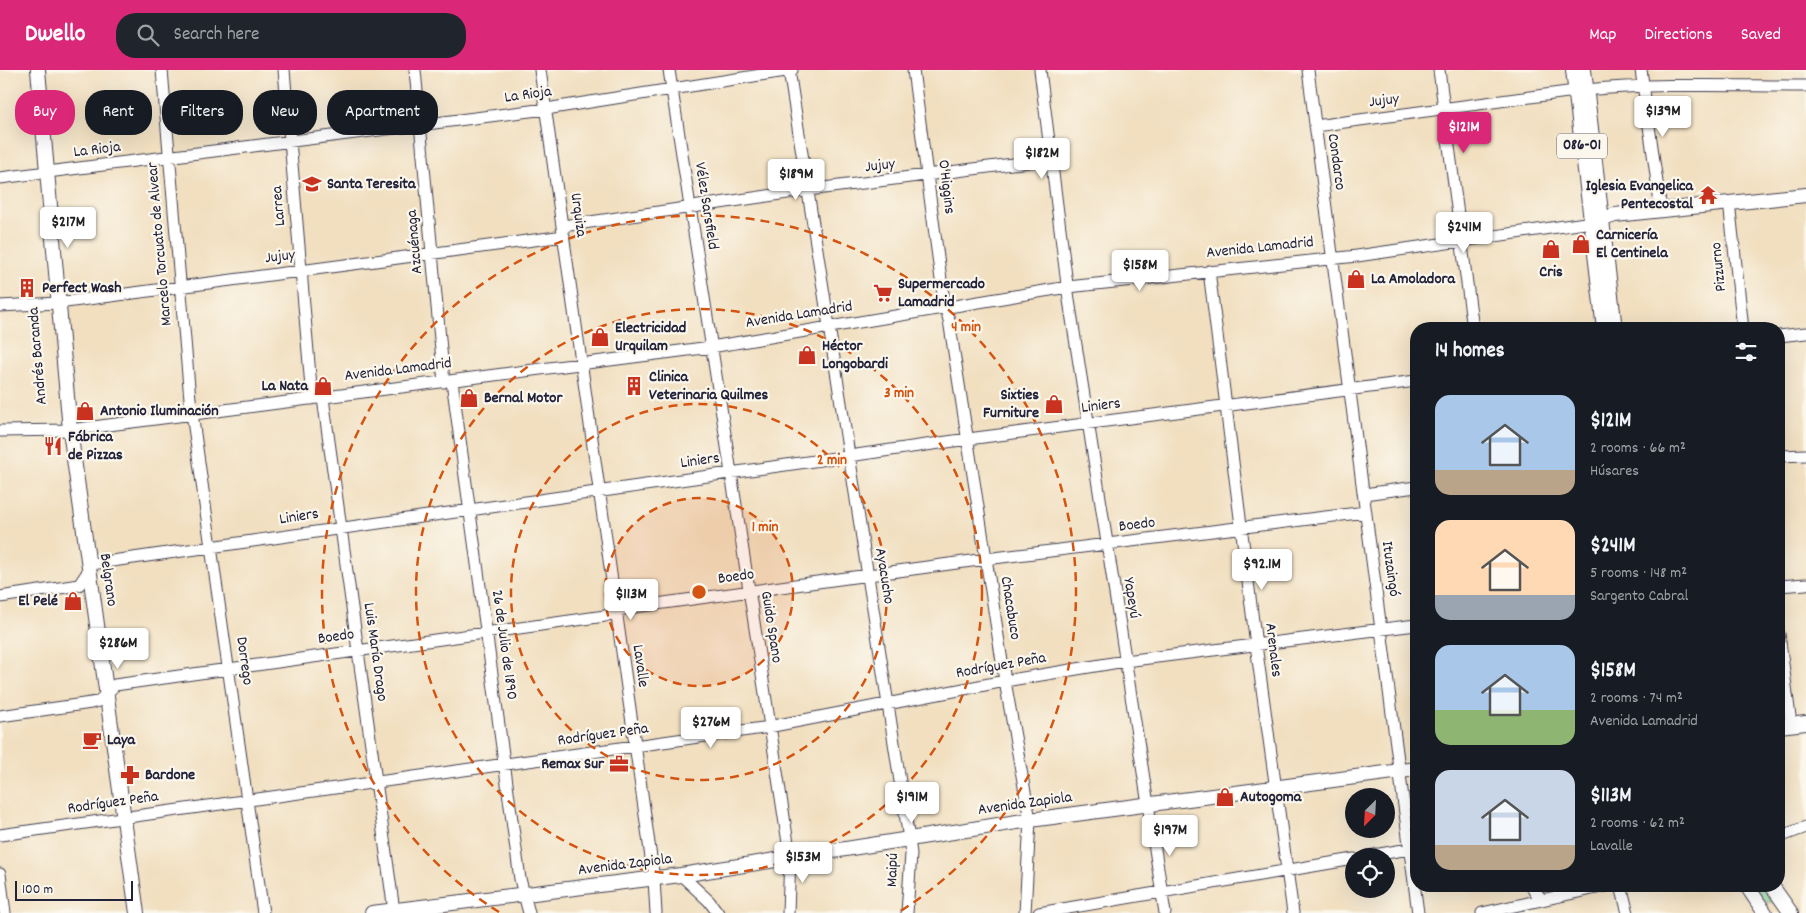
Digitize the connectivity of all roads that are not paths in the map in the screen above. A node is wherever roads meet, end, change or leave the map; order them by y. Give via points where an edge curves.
1 (29, 70) edge
2 (38, 70) edge
3 (162, 70) edge
4 (284, 70) edge
5 (415, 70) edge
6 (540, 70) edge
7 (669, 70) edge
8 (790, 70) edge
9 (914, 70) edge
10 (1040, 70) edge
11 (1308, 70) edge
12 (1439, 70) edge
13 (1573, 70) edge
14 (1584, 70) edge
15 (1641, 70) edge
16 (1642, 85) junction
17 (1806, 86) edge
18 (672, 89) junction
19 (417, 90) edge
20 (1581, 90) junction
21 (546, 109) junction
22 (1445, 110) junction
23 (438, 124) edge
24 (1315, 126) junction
25 (352, 135) edge
26 (422, 135) edge
27 (290, 143) junction
28 (169, 158) junction
29 (1052, 159) junction
30 (43, 173) junction
31 (928, 176) junction
32 (0, 178) edge
33 (808, 190) junction
34 (1806, 195) edge
35 (1806, 204) edge
36 (1729, 206) junction
37 (690, 207) junction
38 (1661, 210) junction
39 (1597, 222) junction
40 (563, 231) junction
41 (1462, 241) junction
42 (433, 253) junction
43 (1333, 258) junction
44 (301, 271) junction
45 (1209, 271) junction
46 (179, 286) junction
47 (1068, 287) junction
48 (54, 303) junction
49 (0, 306) edge
50 (945, 308) junction
51 (1472, 322) edge
52 (1604, 322) edge
53 (1614, 322) edge
54 (1742, 322) edge
55 (828, 328) junction
56 (1806, 333) edge
57 (1785, 335) edge
58 (711, 347) junction
59 (582, 364) junction
60 (448, 381) junction
61 (1410, 382) edge
62 (1350, 390) junction
63 (318, 398) junction
64 (1226, 406) junction
65 (192, 414) junction
66 (1090, 423) junction
67 (66, 430) junction
68 (0, 431) edge
69 (968, 439) junction
70 (1806, 455) edge
71 (1785, 456) edge
72 (850, 457) junction
73 (731, 473) junction
74 (1410, 488) edge
75 (599, 492) junction
76 (1364, 494) junction
77 (468, 509) junction
78 (1366, 512) junction
79 (341, 527) junction
80 (1241, 528) junction
81 (1106, 545) junction
82 (212, 547) junction
83 (986, 559) junction
84 (89, 569) junction
85 (868, 576) junction
86 (82, 582) junction
87 (1806, 584) edge
88 (1785, 586) edge
89 (750, 592) junction
90 (0, 597) edge
91 (616, 612) junction
92 (1410, 626) edge
93 (1382, 629) junction
94 (486, 633) junction
95 (1256, 644) junction
96 (358, 650) junction
97 (1125, 661) junction
98 (229, 668) junction
99 (1005, 681) junction
100 (102, 697) junction
101 (887, 704) junction
102 (0, 716) edge
103 (1806, 722) edge
104 (1785, 725) edge
105 (770, 726) junction
106 (635, 747) junction
107 (505, 765) junction
108 (1410, 770) edge
109 (1400, 771) junction
110 (377, 782) junction
111 (1275, 787) junction
112 (248, 800) junction
113 (1148, 804) junction
114 (120, 818) junction
115 (1030, 820) junction
116 (1806, 826) edge
117 (1410, 830) edge
118 (908, 834) junction
119 (0, 835) edge
120 (1785, 835) edge
121 (1410, 849) edge
122 (1395, 851) edge
123 (790, 856) junction
124 (1345, 860) edge
125 (1286, 870) junction
126 (0, 874) edge
127 (681, 875) junction
128 (654, 879) junction
129 (1162, 892) junction
130 (1416, 892) edge
131 (1536, 892) edge
132 (1579, 892) edge
133 (1622, 892) edge
134 (1751, 892) edge
135 (1776, 892) edge
136 (525, 895) junction
137 (1542, 900) junction
138 (1787, 908) edge
139 (394, 910) junction
140 (5, 913) edge
141 (127, 913) edge
142 (137, 913) edge
143 (263, 913) edge
144 (372, 913) edge
145 (529, 913) edge
146 (656, 913) edge
147 (718, 913) edge
148 (788, 913) edge
149 (907, 913) edge
150 (1026, 913) edge
151 (1039, 913) edge
152 (1164, 913) edge
153 (1293, 913) edge
154 (1418, 913) edge
155 (1482, 913) edge
156 (1628, 913) edge
157 (1766, 913) edge

1 - 30 main road, Andrés Baranda
2 - 30 main road, Andrés Baranda
3 - 28 street, Marcelo Torcuato de Alvear
4 - 27 street, Larrea
5 - 19 street, Azcuénaga
6 - 21 street, Urquiza
7 - 18 street, Vélez Sarsfield
8 - 18 street, La Rioja
8 - 33 street, Ayacucho
9 - 31 street, O'Higgins
10 - 29 street, Yapeyú
11 - 24 street, Condarco
12 - 22 street
13 - 20 main road, 086-01
14 - 20 main road, 086-01
15 - 16 street
16 - 17 street, Jujuy
16 - 20 street, Jujuy
16 - 38 street
18 - 21 street, La Rioja
18 - 37 street, Vélez Sarsfield
20 - 22 street, Jujuy
20 - 39 main road, 086-01
21 - 23 street, La Rioja
21 - 40 street, Urquiza
22 - 24 street, Jujuy
22 - 41 street
24 - 43 street, Condarco
25 - 27 street, La Rioja
26 - 42 street, Azcuénaga
27 - 28 street, La Rioja
27 - 44 street, Larrea
28 - 30 street, La Rioja
28 - 46 street, Marcelo Torcuato de Alvear
29 - 31 street, Jujuy
29 - 47 street, Yapeyú
30 - 32 street, La Rioja
30 - 48 main road, Andrés Baranda
31 - 33 street, Jujuy
31 - 50 street, O'Higgins
33 - 37 street, Jujuy
33 - 55 street, Ayacucho
34 - 36 main road, Avenida Lamadrid
35 - 36 main road, Avenida Lamadrid
36 - 38 main road, Avenida Lamadrid
36 - 39 main road, Avenida Lamadrid via 1615,223
36 - 54 street, Pizzurno
37 - 40 street, Jujuy
37 - 58 street, Vélez Sarsfield
38 - 39 main road, Avenida Lamadrid via 1615,215
39 - 41 street, Avenida Lamadrid
39 - 52 main road, 086-01
39 - 53 main road, 086-01
40 - 42 street, Jujuy
40 - 59 street, Urquiza
41 - 43 street, Avenida Lamadrid
41 - 51 street
42 - 44 street, Jujuy
42 - 60 street, Azcuénaga
43 - 45 street, Avenida Lamadrid
43 - 62 street, Ituzaingó
44 - 46 street, Jujuy
44 - 63 street, Larrea
45 - 47 street, Avenida Lamadrid
45 - 64 street, Arenales
46 - 48 street, Jujuy
46 - 65 street, Marcelo Torcuato de Alvear
47 - 50 street, Avenida Lamadrid
47 - 66 street, Yapeyú
48 - 49 street, Jujuy
48 - 67 main road, Andrés Baranda
50 - 55 street, Avenida Lamadrid
50 - 69 street, Chacabuco
55 - 58 street, Avenida Lamadrid
55 - 72 street, Ayacucho
56 - 57 street
58 - 59 street, Avenida Lamadrid
58 - 73 street, Guido Spano
59 - 60 street, Avenida Lamadrid
59 - 75 street, Lavalle
60 - 63 street, Avenida Lamadrid
60 - 77 street, 26 de Julio de 1890
61 - 62 street, Liniers
62 - 64 street, Liniers
62 - 76 street, Ituzaingó
63 - 65 street, Avenida Lamadrid
63 - 79 street, Luis María Drago
64 - 66 street, Liniers
64 - 80 street, Arenales
65 - 67 street, Avenida Lamadrid
65 - 82 street, Dorrego
66 - 69 street, Liniers
66 - 81 street, Yapeyú
67 - 68 street, Avenida Lamadrid
67 - 84 main road, Belgrano
67 - 86 main road, Belgrano
69 - 72 street, Liniers
69 - 83 street, Chacabuco
70 - 71 street
72 - 73 street, Liniers
72 - 85 street, Ayacucho
73 - 75 street, Liniers
73 - 89 street, Guido Spano
74 - 76 street
75 - 77 street, Liniers
75 - 91 street, Lavalle
76 - 78 street, Ituzaingó
77 - 79 street, Liniers
77 - 94 street, 26 de Julio de 1890
78 - 80 street, Boedo
78 - 93 street, Ituzaingó
79 - 82 street, Liniers
79 - 96 street, Luis María Drago
80 - 81 street, Boedo
80 - 95 street, Arenales
81 - 83 street, Boedo
81 - 97 street, Yapeyú
82 - 84 street, Liniers via 98,562
82 - 98 street, Dorrego
83 - 85 street, Boedo
83 - 99 street, Chacabuco
84 - 86 street
84 - 100 main road, Belgrano
85 - 89 street, Boedo
85 - 101 street, Ayacucho
86 - 90 street via 75,586
86 - 100 main road, Belgrano
87 - 88 street
89 - 91 street, Boedo
89 - 105 street, Guido Spano
91 - 94 street, Boedo
91 - 106 street, Lavalle
92 - 93 street, Rodríguez Peña
93 - 95 street, Rodríguez Peña
93 - 109 street, Ituzaingó
94 - 96 street, Boedo
94 - 107 street, 26 de Julio de 1890
95 - 97 street, Rodríguez Peña
95 - 111 street, Arenales
96 - 98 street, Boedo
96 - 110 street, Luis María Drago
97 - 99 street, Rodríguez Peña
97 - 113 street, Yapeyú
98 - 100 street, Boedo via 115,685
98 - 112 street, Dorrego
99 - 101 street, Rodríguez Peña
99 - 115 street, Chacabuco
100 - 102 street, Boedo
100 - 114 main road, Belgrano
101 - 105 street, Rodríguez Peña
101 - 118 street, Ayacucho
103 - 104 main road
105 - 106 street, Rodríguez Peña
105 - 123 street, Guido Spano
106 - 107 street, Rodríguez Peña
106 - 128 street, Lavalle
107 - 110 street, Rodríguez Peña
107 - 136 street, 26 de Julio de 1890 via 520,879
108 - 109 main road, Avenida Zapiola
109 - 111 main road, Avenida Zapiola
109 - 117 street, Ituzaingó
110 - 112 street, Rodríguez Peña
110 - 139 street, Luis María Drago
111 - 113 main road, Avenida Zapiola
111 - 125 street, Arenales
112 - 114 street, Rodríguez Peña
112 - 143 street, Dorrego
113 - 115 main road, Avenida Zapiola
113 - 129 street, Yapeyú
114 - 119 street, Rodríguez Peña
114 - 141 main road, Belgrano
114 - 142 main road, Belgrano
115 - 118 main road, Avenida Zapiola
115 - 150 street, Chacabuco
116 - 120 street
118 - 123 main road, Avenida Zapiola
118 - 149 street, Maipú via 911,854
121 - 122 street
123 - 127 main road, Avenida Zapiola
123 - 148 street, Guido Spano
124 - 125 street
125 - 129 street
125 - 153 street, Arenales
126 - 140 street
127 - 128 main road, Avenida Zapiola
127 - 147 street via 709,900
128 - 136 main road, Avenida Zapiola
128 - 146 street, Lavalle
129 - 151 street
129 - 152 street, Yapeyú
130 - 154 street, Ituzaingó
131 - 137 street
132 - 137 street
133 - 156 street
134 - 157 main road
135 - 138 main road
136 - 139 main road, Avenida Zapiola
136 - 145 street, 26 de Julio de 1890
137 - 155 street
138 - 157 main road
139 - 144 main road, Avenida Zapiola

